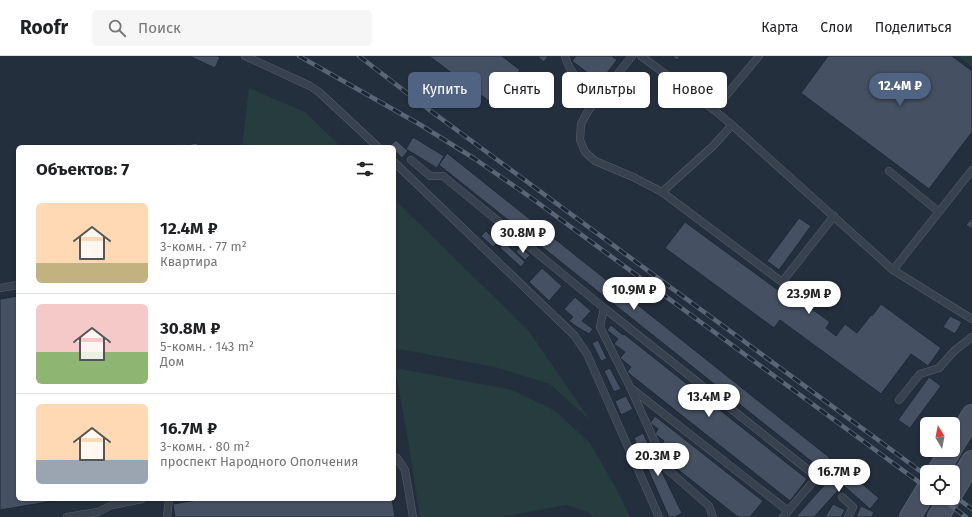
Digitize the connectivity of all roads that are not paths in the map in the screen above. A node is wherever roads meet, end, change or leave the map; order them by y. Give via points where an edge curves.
1 (245, 56) edge
2 (566, 56) edge
3 (632, 56) edge
4 (642, 56) edge
5 (759, 56) edge
6 (572, 72) edge
7 (619, 72) edge
8 (590, 108) edge
9 (714, 110) junction
10 (732, 125) junction
11 (376, 145) edge
12 (411, 160) dead end
13 (396, 164) edge
14 (972, 170) edge
15 (889, 171) dead end
16 (662, 192) junction
17 (939, 212) junction
18 (834, 216) junction
19 (893, 270) junction
20 (16, 285) edge
21 (0, 288) edge
22 (604, 308) junction
23 (972, 319) edge
24 (972, 338) edge
25 (630, 387) junction
26 (899, 400) dead end
27 (972, 415) edge
28 (960, 435) edge
29 (396, 458) edge
30 (972, 461) edge
31 (960, 481) edge
32 (842, 497) dead end
33 (121, 501) edge
34 (169, 501) edge
35 (920, 501) edge
36 (111, 502) edge
37 (946, 505) edge
38 (785, 514) edge
39 (67, 517) edge
40 (167, 517) edge
41 (413, 517) edge
42 (659, 517) edge
43 (713, 517) edge
44 (848, 517) edge
45 (910, 517) edge
46 (938, 517) edge

1 - 11 lane via 319,92
2 - 6 lane
3 - 7 lane
4 - 9 lane
5 - 9 lane
8 - 16 lane via 581,124 580,140 585,152 595,161
9 - 10 lane
10 - 16 lane via 713,146
10 - 18 lane
12 - 22 lane via 430,176 443,176
13 - 42 lane via 580,343
14 - 17 lane
15 - 17 lane
16 - 18 lane via 782,282
17 - 19 lane
18 - 19 lane
19 - 23 lane
20 - 21 lane
22 - 25 lane via 600,327
22 - 38 lane via 817,477
24 - 26 lane via 954,351 939,368 920,374
25 - 38 lane
25 - 43 lane via 667,469 709,506
27 - 28 main road
29 - 41 lane via 405,470
30 - 31 main road
32 - 44 lane via 853,507
33 - 36 lane
34 - 40 lane
35 - 45 main road
36 - 39 lane via 98,512
37 - 46 main road

